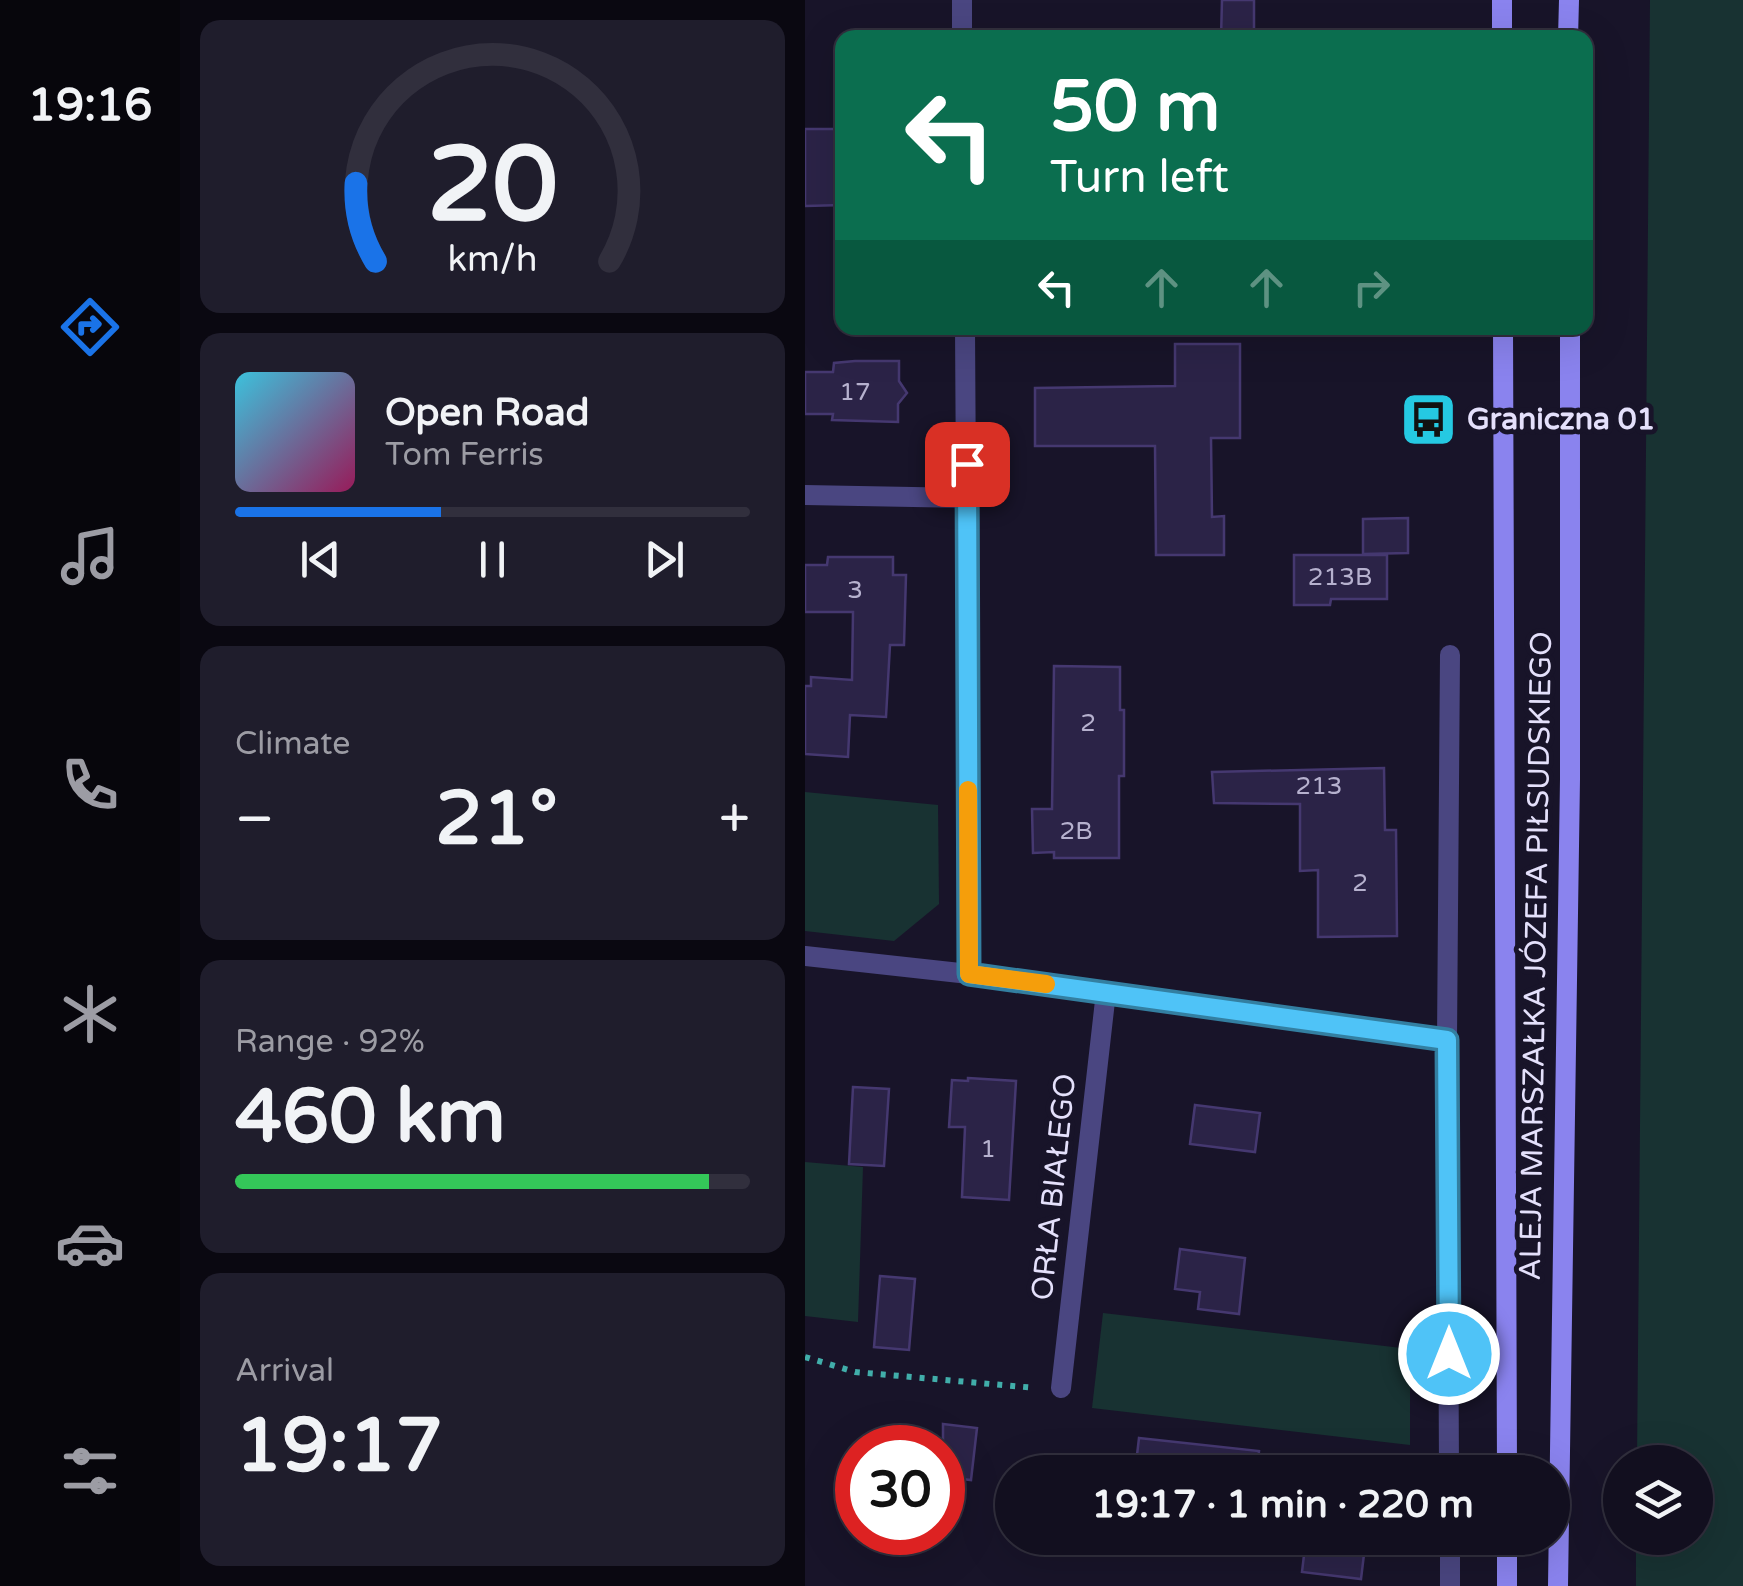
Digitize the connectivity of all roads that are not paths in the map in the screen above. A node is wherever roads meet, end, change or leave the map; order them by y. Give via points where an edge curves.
1 (962, 0) edge
2 (1502, 0) edge
3 (1569, 0) edge
4 (962, 30) edge
5 (1502, 30) edge
6 (1568, 30) edge
7 (965, 335) edge
8 (1503, 335) edge
9 (1570, 335) edge
10 (805, 495) edge
11 (967, 498) junction
12 (1450, 655) dead end
13 (805, 956) edge
14 (969, 974) junction
15 (1106, 992) junction
16 (1447, 1040) junction
17 (1061, 1388) road end
18 (1449, 1455) edge
19 (1507, 1455) edge
20 (1449, 1555) edge
21 (1507, 1555) edge
22 (1450, 1586) edge
23 (1507, 1586) edge
24 (1558, 1586) edge

1 - 4 street
2 - 5 main road
3 - 6 main road
7 - 11 street
8 - 19 main road, ALEJA MARSZAŁKA JÓZEFA PIŁSUDSKIEGO
9 - 24 main road, ALEJA MARSZAŁKA JÓZEFA PIŁSUDSKIEGO
10 - 11 street
11 - 14 street
12 - 16 street
13 - 14 street
14 - 15 street
15 - 16 street
15 - 17 street, ORŁA BIAŁEGO
16 - 18 street
20 - 22 street
21 - 23 main road

